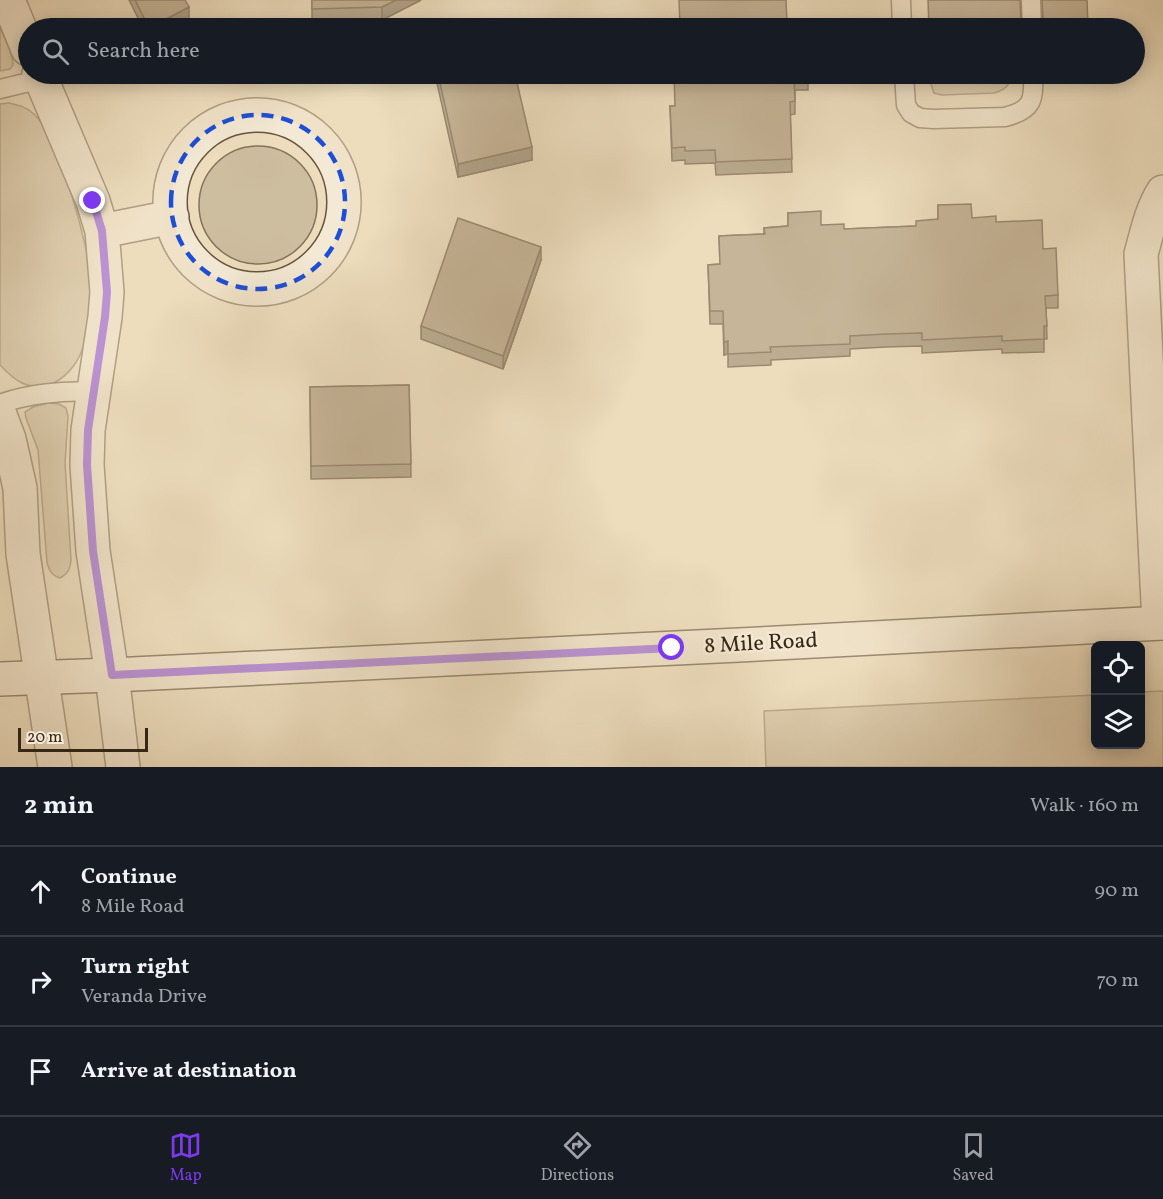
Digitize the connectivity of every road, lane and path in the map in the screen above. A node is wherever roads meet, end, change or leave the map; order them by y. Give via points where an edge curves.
1 (8, 0) edge
2 (901, 0) edge
3 (1031, 0) edge
4 (902, 18) edge
5 (1032, 18) edge
6 (18, 24) edge
7 (21, 84) edge
8 (44, 84) edge
9 (905, 84) edge
10 (1034, 84) edge
11 (0, 89) edge
12 (1163, 192) edge
13 (172, 218) junction
14 (102, 231) junction
15 (93, 392) junction
16 (0, 404) edge
17 (0, 416) edge
18 (1161, 623) edge
19 (112, 675) junction
20 (42, 677) junction
21 (0, 679) edge
22 (55, 767) edge
23 (123, 767) edge

1 - 6 street
2 - 4 lane
3 - 5 lane
7 - 11 lane
8 - 14 street
9 - 10 lane via 906,105 911,113 933,119 1016,114 1031,101
12 - 18 street via 1141,254
13 - 13 street via 174,231 189,258 212,277 240,288 270,290 297,281 319,265 336,242 345,216 345,188 335,161 319,140 296,124 269,115 242,116 213,127 190,146 175,172
13 - 14 street
14 - 15 street via 107,292
15 - 16 lane via 75,391
15 - 19 street via 87,465 93,551
17 - 20 street via 20,488 23,554
18 - 19 street, 8 Mile Road
19 - 20 street, 8 Mile Road
19 - 23 street
20 - 21 street, 8 Mile Road
20 - 22 street

